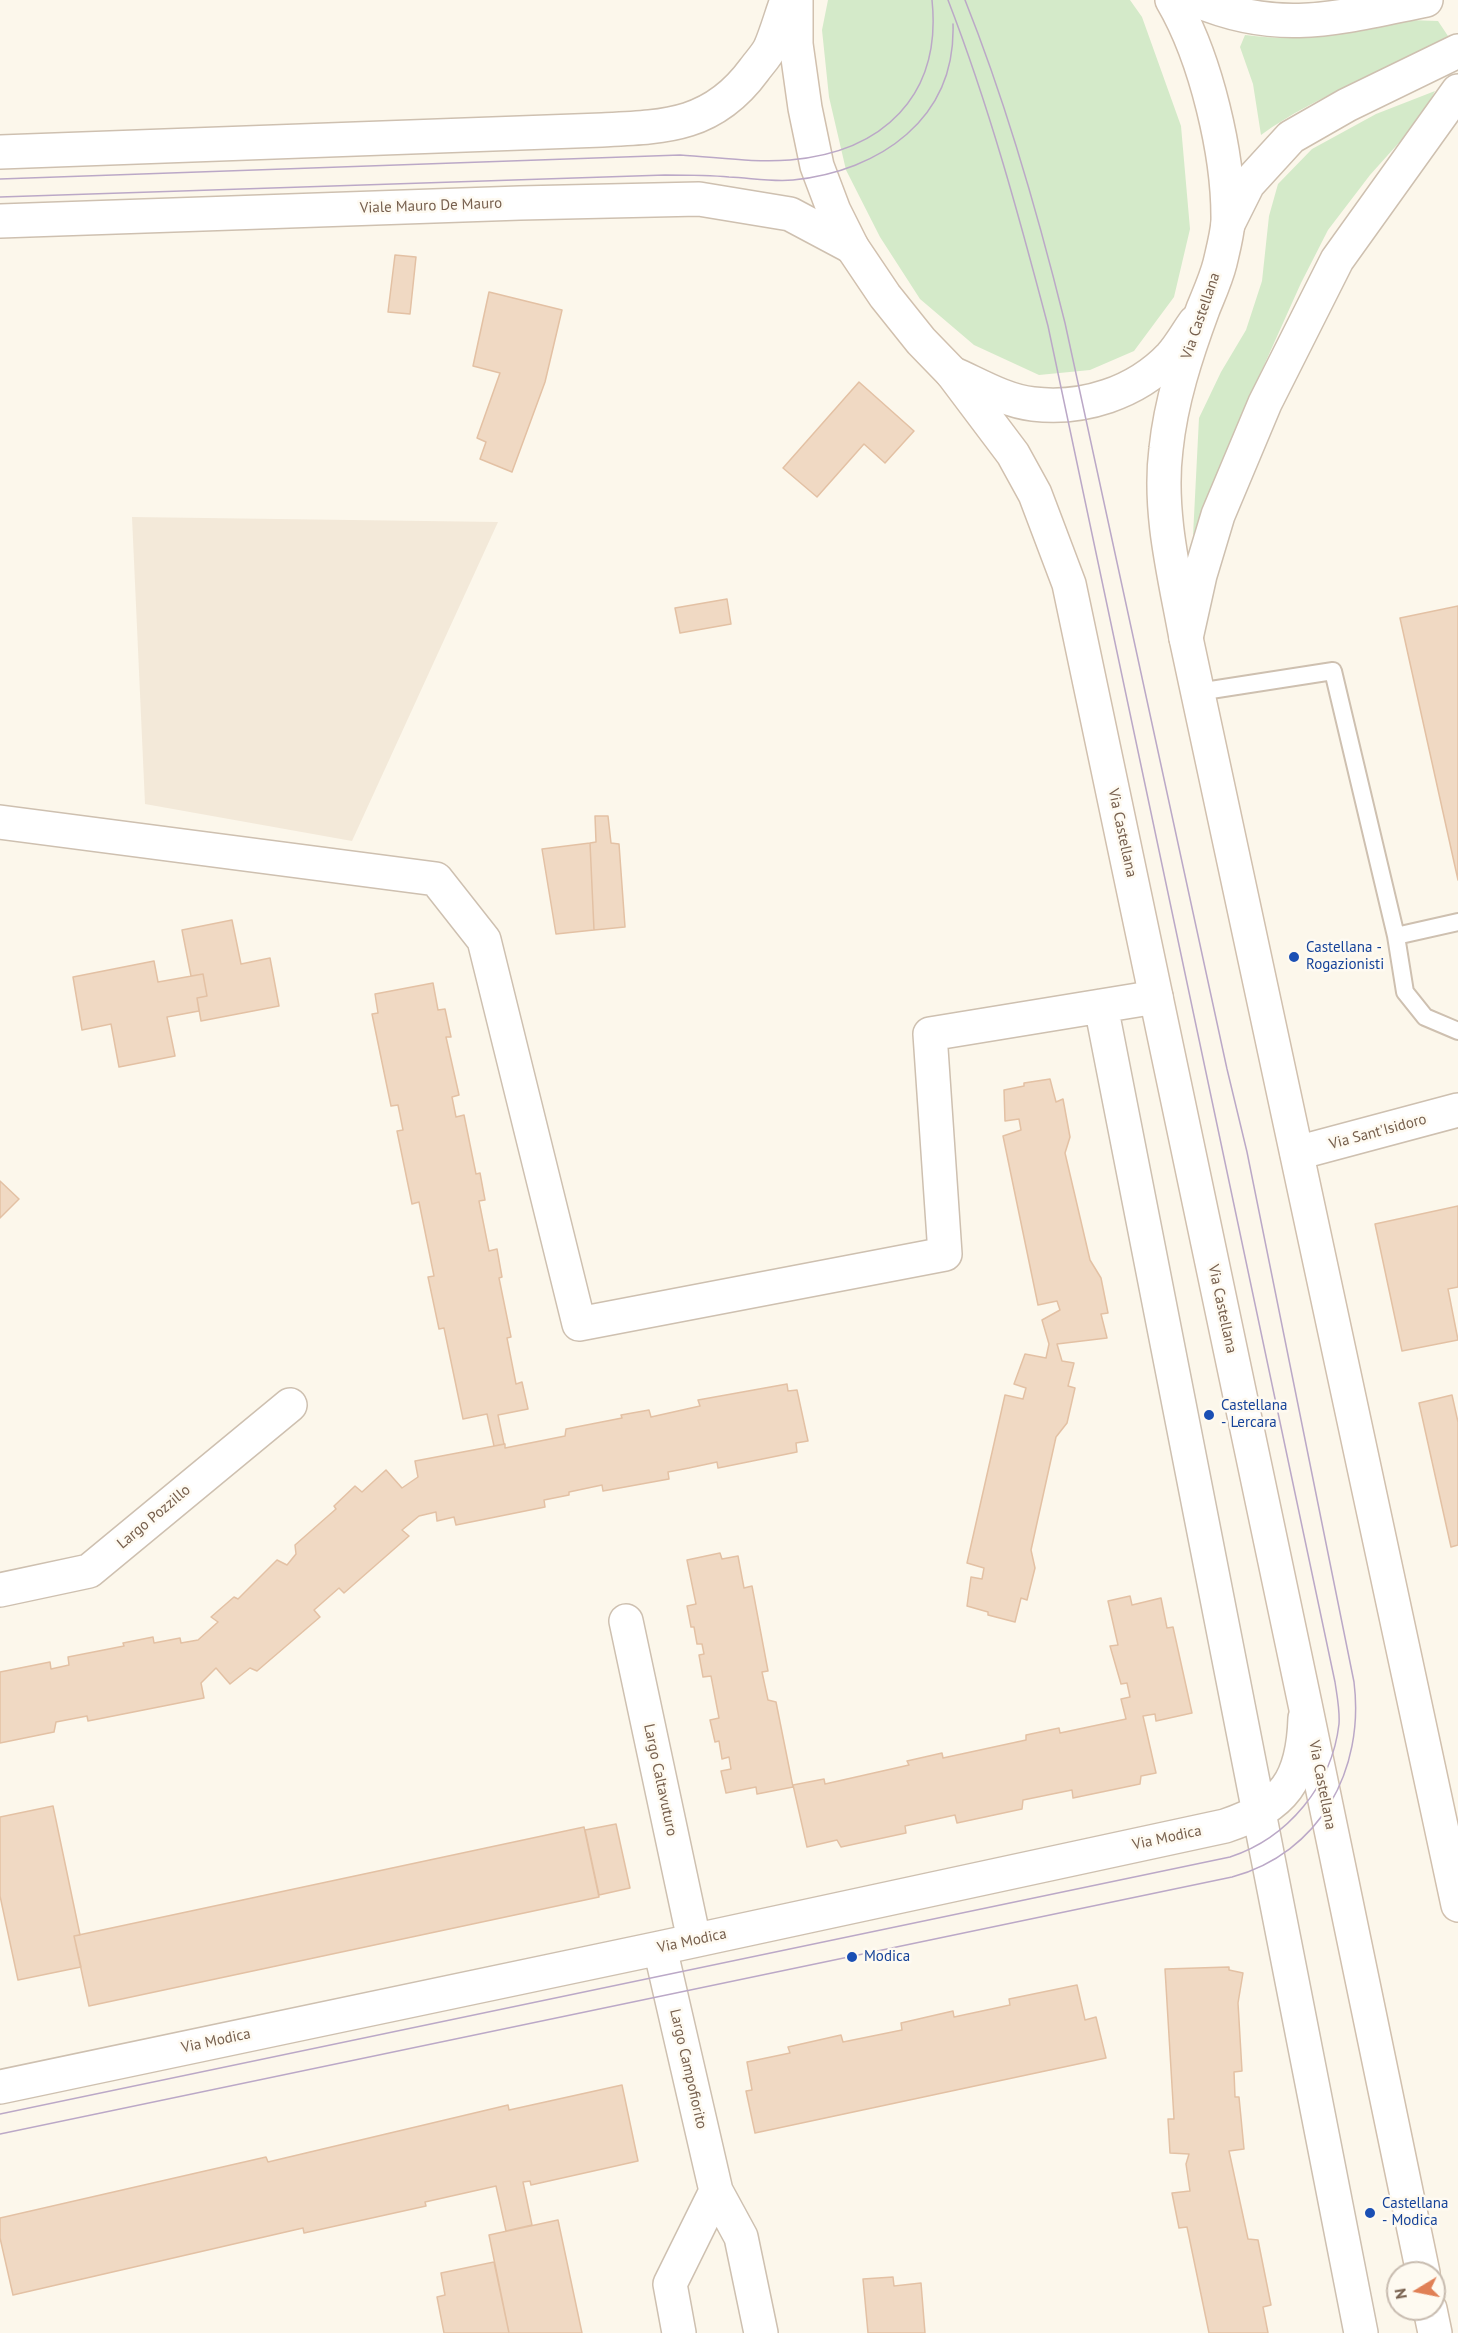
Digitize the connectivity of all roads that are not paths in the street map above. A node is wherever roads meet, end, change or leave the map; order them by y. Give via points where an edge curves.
1 (787, 0) edge
2 (796, 0) edge
3 (1172, 0) edge
4 (1196, 0) edge
5 (1426, 0) edge
6 (1458, 51) edge
7 (1458, 91) edge
8 (0, 152) edge
9 (0, 221) edge
10 (1228, 224) junction
11 (852, 247) junction
12 (1203, 309) junction
13 (952, 373) junction
14 (1186, 638) junction
15 (1198, 692) junction
16 (0, 822) edge
17 (1458, 922) edge
18 (1396, 936) junction
19 (1156, 997) junction
20 (1101, 1006) junction
21 (1458, 1031) edge
22 (1458, 1110) edge
23 (1298, 1153) junction
24 (290, 1404) dead end
25 (0, 1590) edge
26 (626, 1621) dead end
27 (1305, 1704) junction
28 (1260, 1812) junction
29 (1458, 1905) edge
30 (694, 1940) junction
31 (660, 1948) junction
32 (0, 2087) edge
33 (716, 2191) junction
34 (1421, 2261) edge
35 (679, 2333) edge
36 (761, 2333) edge
37 (1361, 2333) edge

1 - 8 street via 769,50 743,86 717,108 682,122 590,131
2 - 11 street via 796,44 815,156 824,187
3 - 10 street, Via Castellana via 1200,64 1212,110 1225,170
4 - 5 street via 1251,18 1292,22 1335,18
6 - 10 street via 1291,137 1248,184
7 - 14 street, Via Castellana via 1337,260 1265,403 1218,515
9 - 11 street, Viale Mauro De Mauro via 699,199 790,214
10 - 12 street, Via Castellana via 1220,262
11 - 13 street, Via Castellana via 914,332
12 - 13 street via 1170,356 1141,381 1083,403 1031,404
12 - 14 street, Via Castellana via 1171,412 1165,453 1165,510
13 - 19 street, Via Castellana via 1013,454 1035,494 1069,584
14 - 15 street, Via Castellana
15 - 18 lane via 1333,671
15 - 23 street, Via Castellana
16 - 20 street via 436,879 484,940 579,1324 945,1254 930,1034
17 - 18 lane
18 - 21 lane via 1406,992 1425,1017
19 - 20 street
19 - 27 street, Via Castellana
20 - 28 street
22 - 23 street, Via Sant'Isidoro
23 - 29 street, Via Castellana
24 - 25 street, Largo Pozzillo via 89,1571
26 - 30 street, Largo Caltavuturo
27 - 28 street, Via Modica via 1304,1747 1299,1767 1282,1794
27 - 34 street, Via Castellana
28 - 30 street, Via Modica via 1225,1826
28 - 37 street
30 - 31 street, Via Modica
31 - 32 street, Via Modica
31 - 33 street, Largo Campofiorito
33 - 35 street via 670,2284
33 - 36 street, Largo Campofiorito via 741,2237

